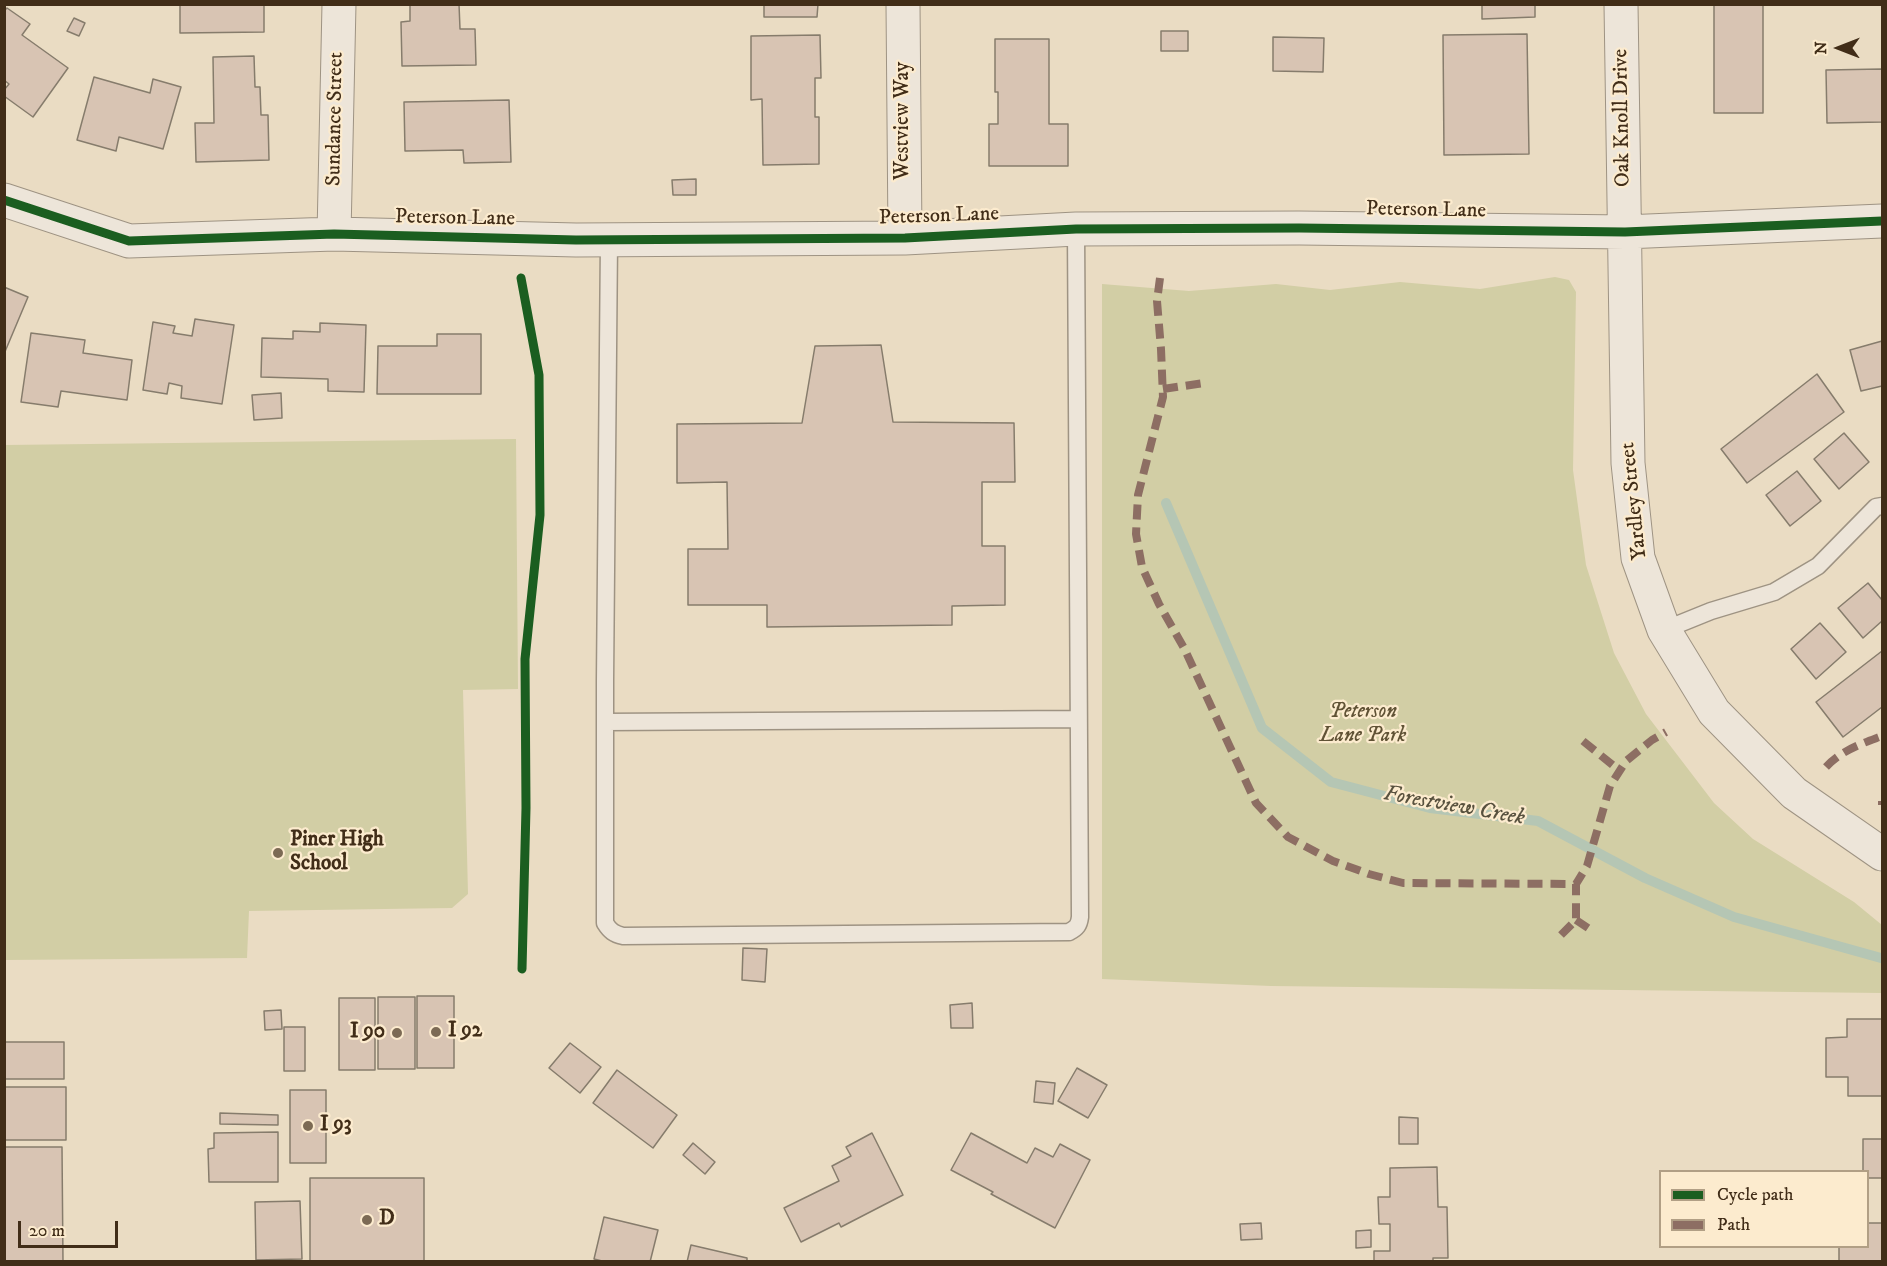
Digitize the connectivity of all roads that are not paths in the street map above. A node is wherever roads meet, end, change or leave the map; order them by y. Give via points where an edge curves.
1 (339, 4) edge
2 (903, 4) edge
3 (1621, 4) edge
4 (4, 200) edge
5 (1882, 221) edge
6 (1076, 229) junction
7 (1625, 232) junction
8 (334, 234) junction
9 (905, 238) junction
10 (609, 240) junction
11 (1882, 506) edge
12 (1664, 630) junction
13 (1078, 719) junction
14 (605, 722) junction
15 (1882, 854) edge

1 - 8 street, Sundance Street
2 - 9 street, Westview Way
3 - 7 street, Oak Knoll Drive
4 - 8 street, Peterson Lane via 129,241
5 - 7 street, Peterson Lane
6 - 7 street, Peterson Lane
6 - 9 street, Peterson Lane
6 - 13 lane
7 - 12 street, Yardley Street via 1628,463 1638,558
8 - 10 street, Peterson Lane
9 - 10 street, Peterson Lane
10 - 14 lane
11 - 12 lane via 1876,507 1818,566 1774,592
12 - 15 street, Yardley Street via 1714,712 1794,793
13 - 14 lane
13 - 14 lane via 1080,917 1079,924 1069,932 635,936 615,934 605,923

